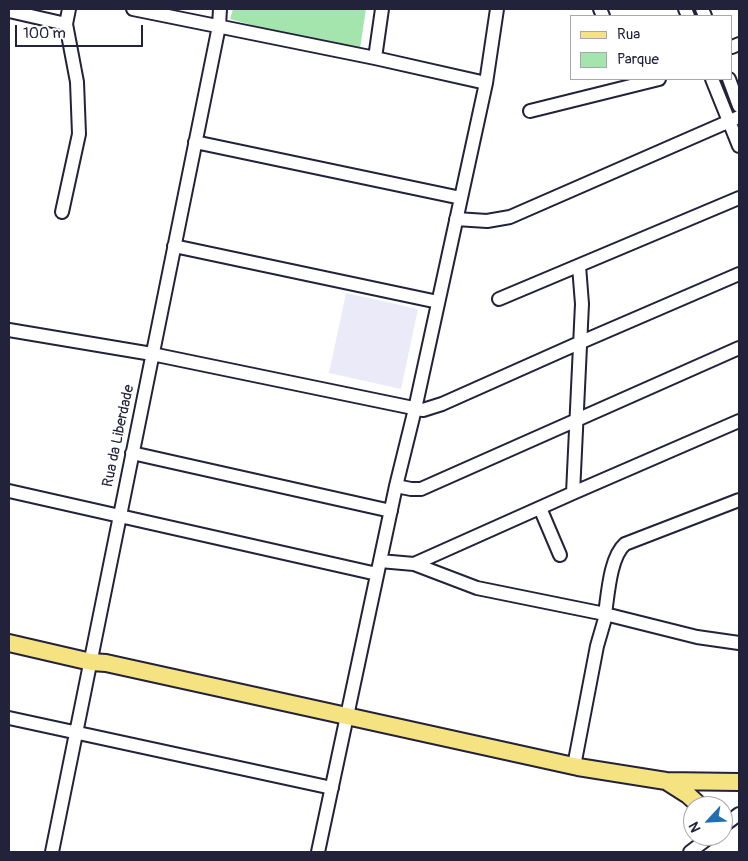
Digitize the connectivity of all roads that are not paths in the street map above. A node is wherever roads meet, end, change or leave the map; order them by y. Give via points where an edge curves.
1 (69, 9) edge
2 (136, 9) edge
3 (220, 9) edge
4 (382, 9) edge
5 (497, 9) edge
6 (9, 11) edge
7 (66, 24) junction
8 (219, 26) junction
9 (374, 58) junction
10 (655, 80) edge
11 (713, 80) edge
12 (729, 80) edge
13 (486, 83) junction
14 (739, 106) edge
15 (530, 111) dead end
16 (735, 119) edge
17 (195, 142) junction
18 (739, 146) edge
19 (461, 198) junction
20 (739, 198) edge
21 (62, 212) dead end
22 (456, 219) junction
23 (174, 246) junction
24 (578, 266) junction
25 (739, 274) edge
26 (499, 299) dead end
27 (438, 302) junction
28 (9, 330) edge
29 (578, 343) junction
30 (739, 348) edge
31 (152, 354) junction
32 (415, 409) junction
33 (576, 420) junction
34 (739, 421) edge
35 (132, 453) junction
36 (396, 486) junction
37 (9, 491) edge
38 (573, 492) junction
39 (739, 500) edge
40 (540, 508) junction
41 (391, 511) junction
42 (119, 516) junction
43 (560, 555) dead end
44 (380, 561) junction
45 (414, 564) junction
46 (377, 574) junction
47 (605, 614) junction
48 (9, 643) edge
49 (739, 643) edge
50 (91, 662) junction
51 (346, 715) junction
52 (9, 718) edge
53 (76, 733) junction
54 (574, 766) junction
55 (666, 781) junction
56 (739, 782) edge
57 (332, 788) junction
58 (689, 796) edge
59 (52, 852) edge
60 (318, 852) edge

1 - 7 street
2 - 8 street
3 - 8 street, Rua da Liberdade
4 - 9 street
5 - 13 street
6 - 7 street
7 - 21 street via 77,82 79,134
8 - 9 street
8 - 17 street, Rua da Liberdade
9 - 13 street
10 - 15 street
11 - 16 street
12 - 14 street
13 - 19 street
16 - 18 street
16 - 22 street via 510,217 487,221
17 - 19 street
17 - 23 street, Rua da Liberdade
19 - 22 street
20 - 24 street
22 - 27 street
23 - 27 street
23 - 31 street, Rua da Liberdade
24 - 26 street
24 - 29 street via 582,304
25 - 29 street
27 - 32 street
28 - 31 street
29 - 32 street via 442,404
29 - 33 street
30 - 33 street
31 - 32 street
31 - 35 street, Rua da Liberdade
32 - 36 street
33 - 36 street via 422,489
33 - 38 street
34 - 38 street
35 - 41 street
35 - 42 street, Rua da Liberdade
36 - 41 street
37 - 42 street
38 - 40 street
39 - 47 street via 625,544 614,560
40 - 43 street
40 - 45 street
41 - 44 street
42 - 46 street
42 - 50 street, Rua da Liberdade
44 - 45 street
44 - 46 street
45 - 47 street via 477,588
46 - 51 street
47 - 49 street via 697,637
47 - 54 street
48 - 50 main road
50 - 51 main road
50 - 53 street, Rua da Liberdade
51 - 54 main road
51 - 57 street
52 - 53 street
53 - 57 street
53 - 59 street, Rua da Liberdade
54 - 55 main road
55 - 56 main road
55 - 58 main road
57 - 60 street

